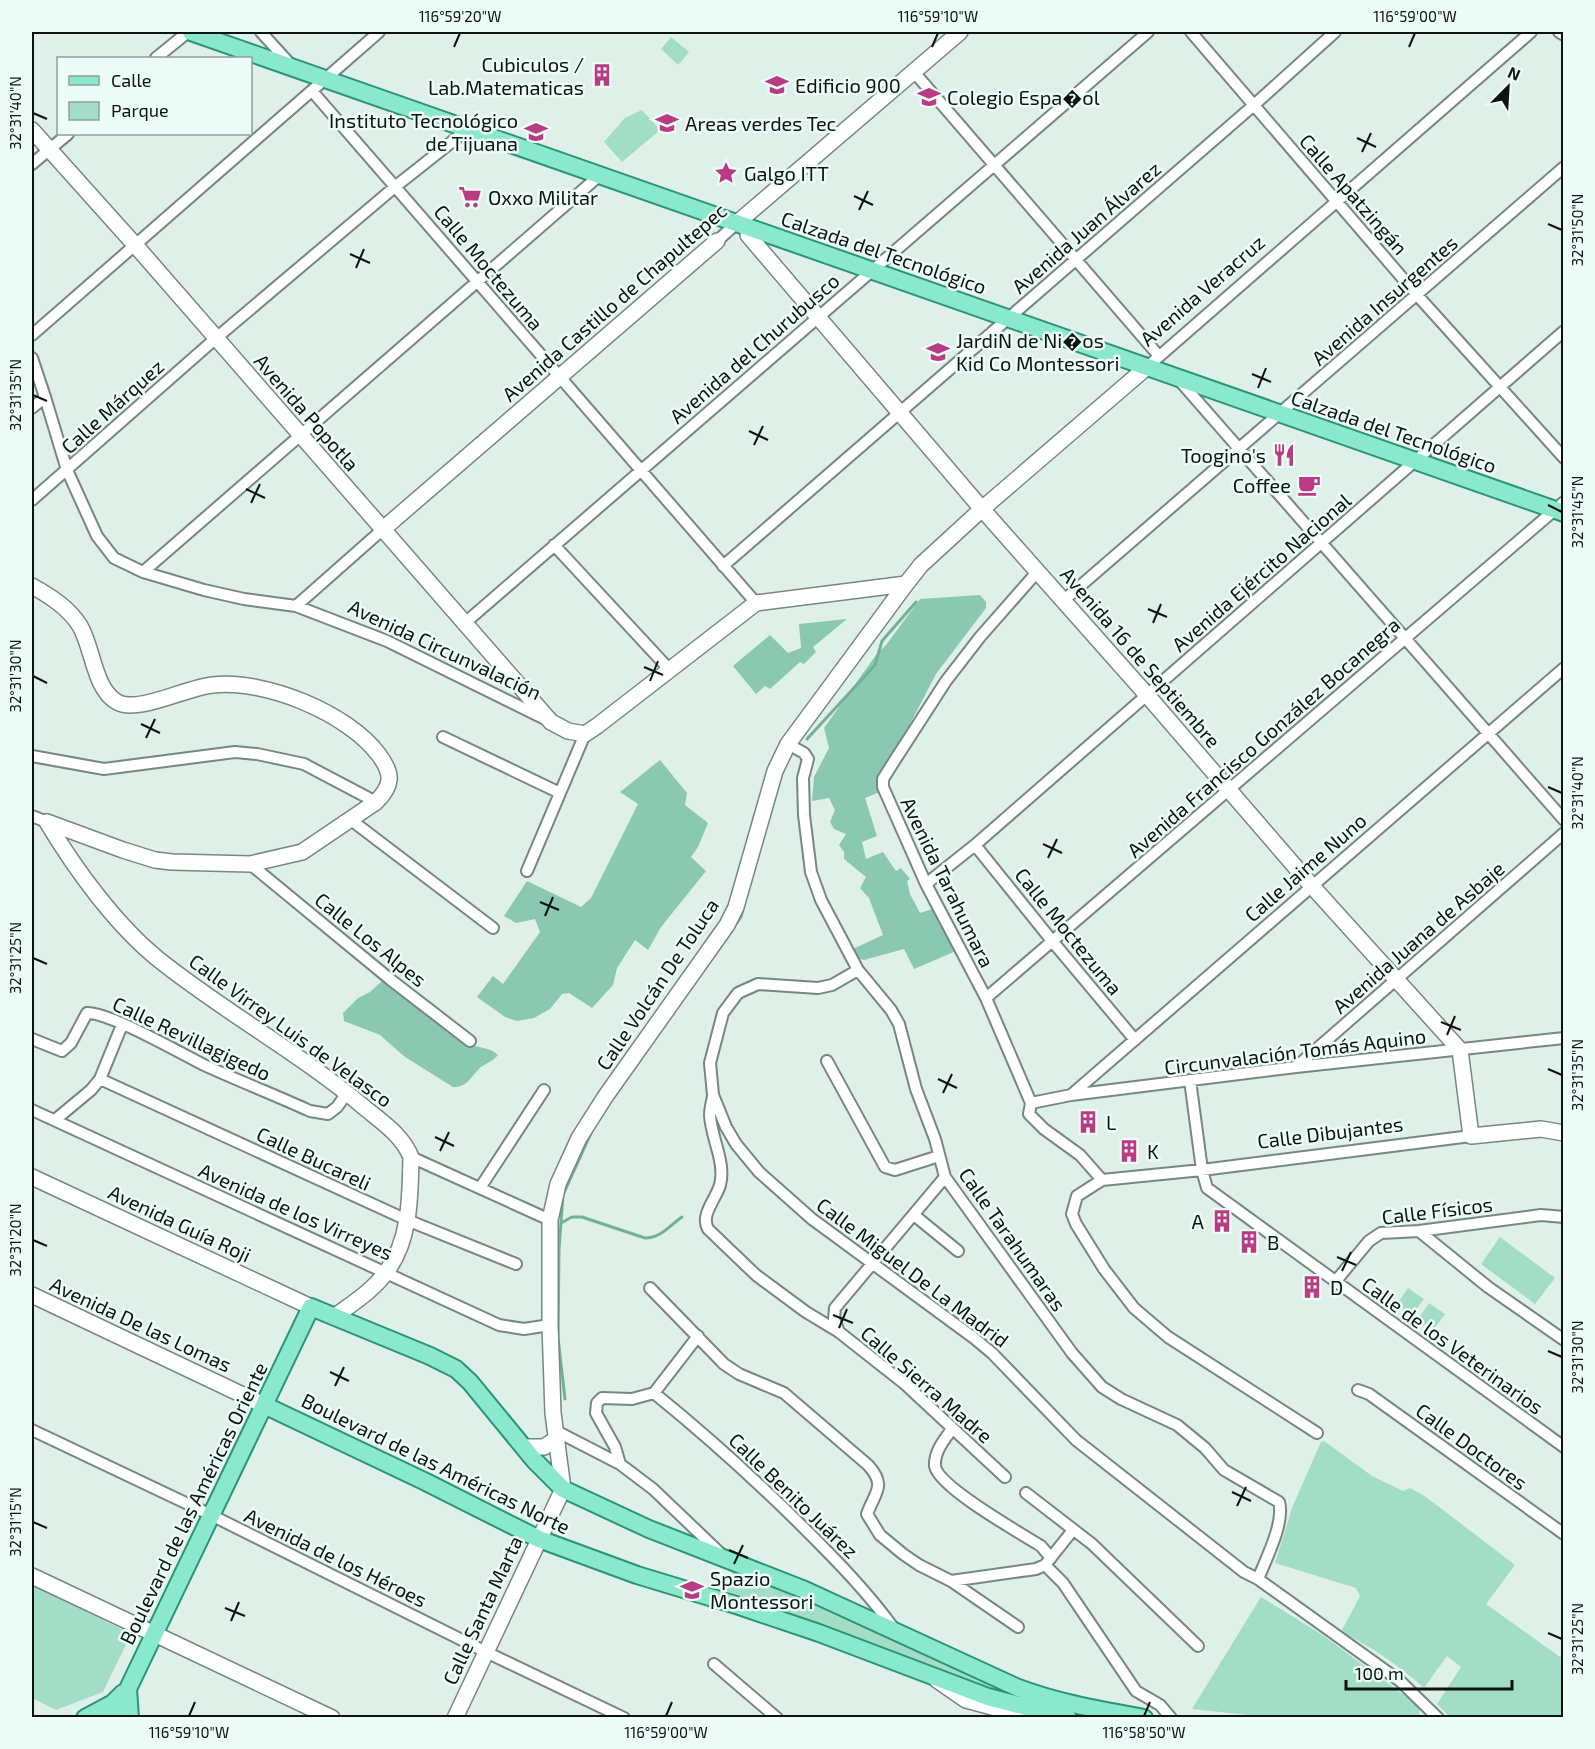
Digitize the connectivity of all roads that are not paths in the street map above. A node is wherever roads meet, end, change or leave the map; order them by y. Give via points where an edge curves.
1 (190, 32) edge
2 (261, 32) edge
3 (380, 32) edge
4 (960, 32) edge
5 (1148, 32) edge
6 (1191, 32) edge
7 (1335, 32) edge
8 (1531, 32) edge
9 (1559, 32) edge
10 (1563, 35) edge
11 (157, 57) edge
12 (292, 67) junction
13 (914, 72) junction
14 (326, 78) junction
15 (312, 91) junction
16 (1254, 105) junction
17 (32, 129) edge
18 (468, 129) junction
19 (67, 135) edge
20 (49, 149) junction
21 (32, 164) edge
22 (994, 165) junction
23 (1563, 167) edge
24 (600, 175) junction
25 (396, 186) junction
26 (1337, 201) junction
27 (742, 229) junction
28 (717, 241) joint
29 (135, 246) junction
30 (1076, 260) junction
31 (872, 270) junction
32 (476, 281) junction
33 (1417, 294) junction
34 (818, 317) junction
35 (1008, 318) junction
36 (1563, 331) edge
37 (32, 335) edge
38 (215, 339) junction
39 (32, 358) edge
40 (1153, 361) junction
41 (1176, 377) junction
42 (559, 378) junction
43 (1500, 387) junction
44 (45, 397) junction
45 (32, 408) edge
46 (900, 412) junction
47 (1280, 413) junction
48 (301, 436) junction
49 (1239, 450) junction
50 (1563, 458) edge
51 (1416, 461) junction
52 (67, 470) junction
53 (641, 470) junction
54 (32, 500) edge
55 (1560, 508) edge
56 (982, 509) junction
57 (382, 530) junction
58 (1321, 543) junction
59 (554, 545) junction
60 (723, 566) junction
61 (1038, 571) junction
62 (143, 572) junction
63 (906, 584) junction
64 (32, 586) edge
65 (1064, 600) junction
66 (756, 603) junction
67 (296, 606) junction
68 (466, 622) junction
69 (1404, 638) junction
70 (1563, 668) edge
71 (669, 669) junction
72 (1147, 695) junction
73 (551, 722) junction
74 (585, 734) junction
75 (1488, 734) junction
76 (443, 736) dead end
77 (788, 744) junction
78 (32, 756) edge
79 (1230, 790) junction
80 (560, 793) junction
81 (376, 802) junction
82 (32, 816) edge
83 (351, 820) junction
84 (1563, 820) edge
85 (47, 822) junction
86 (1563, 833) edge
87 (975, 845) junction
88 (250, 864) junction
89 (526, 871) dead end
90 (926, 884) junction
91 (1311, 885) junction
92 (493, 928) dead end
93 (1053, 942) junction
94 (858, 970) junction
95 (1396, 980) junction
96 (986, 998) junction
97 (122, 1024) junction
98 (1563, 1038) edge
99 (32, 1039) edge
100 (1135, 1040) junction
101 (470, 1041) dead end
102 (1460, 1050) junction
103 (827, 1061) dead end
104 (1296, 1068) junction
105 (100, 1079) junction
106 (1190, 1080) junction
107 (544, 1090) dead end
108 (347, 1093) junction
109 (713, 1095) junction
110 (1071, 1095) junction
111 (1031, 1103) junction
112 (32, 1110) edge
113 (55, 1120) junction
114 (1563, 1132) edge
115 (1471, 1136) junction
116 (939, 1156) junction
117 (411, 1157) junction
118 (1202, 1170) junction
119 (32, 1177) edge
120 (945, 1177) junction
121 (1102, 1180) junction
122 (480, 1188) junction
123 (914, 1215) junction
124 (1563, 1217) edge
125 (407, 1220) junction
126 (550, 1220) junction
127 (1419, 1231) junction
128 (958, 1251) dead end
129 (516, 1263) dead end
130 (872, 1264) junction
131 (386, 1272) junction
132 (1335, 1282) junction
133 (650, 1288) dead end
134 (32, 1295) edge
135 (311, 1307) junction
136 (334, 1317) junction
137 (550, 1325) junction
138 (839, 1332) junction
139 (698, 1336) junction
140 (1563, 1340) edge
141 (1359, 1389) dead end
142 (654, 1393) junction
143 (264, 1405) junction
144 (952, 1429) junction
145 (32, 1430) edge
146 (1317, 1433) dead end
147 (556, 1435) junction
148 (523, 1448) junction
149 (1563, 1448) edge
150 (620, 1464) junction
151 (1005, 1477) dead end
152 (563, 1489) junction
153 (1026, 1493) dead end
154 (211, 1515) junction
155 (1073, 1530) junction
156 (1563, 1534) edge
157 (539, 1539) junction
158 (727, 1560) junction
159 (1048, 1562) junction
160 (32, 1576) edge
161 (1258, 1579) junction
162 (951, 1581) junction
163 (1018, 1627) dead end
164 (897, 1633) junction
165 (153, 1634) junction
166 (1198, 1646) dead end
167 (486, 1652) junction
168 (714, 1664) dead end
169 (935, 1678) junction
170 (128, 1689) junction
171 (85, 1718) edge
172 (114, 1718) edge
173 (130, 1718) edge
174 (332, 1718) edge
175 (455, 1718) edge
176 (624, 1718) edge
177 (777, 1718) edge
178 (1033, 1718) edge
179 (1068, 1718) edge
180 (1144, 1718) edge
181 (1171, 1718) edge
182 (1438, 1718) edge

1 - 11 street
1 - 12 main road, Calzada del Tecnológico
2 - 12 street
3 - 14 street
4 - 13 street, Avenida Castillo de Chapultepec
5 - 22 street, Avenida del Churubusco
6 - 16 street, Calle Apatzingán
7 - 16 street, Avenida Juan Álvarez
8 - 26 street, Avenida Veracruz
9 - 10 street
12 - 14 main road, Calzada del Tecnológico
13 - 22 street
13 - 27 street, Avenida Castillo de Chapultepec
14 - 15 street
14 - 18 main road, Calzada del Tecnológico
15 - 25 street, Calle Moctezuma
15 - 29 street
16 - 26 street, Calle Apatzingán
16 - 30 street, Avenida Juan Álvarez
17 - 20 street, Avenida Popotla
18 - 24 main road, Calzada del Tecnológico
18 - 25 street, Calle Márquez
19 - 20 street
20 - 21 street
20 - 29 street, Avenida Popotla
22 - 30 street
22 - 31 street, Avenida del Churubusco
23 - 33 street, Avenida Insurgentes
24 - 27 main road, Calzada del Tecnológico
24 - 32 street
25 - 32 street, Calle Moctezuma
25 - 38 street, Calle Márquez
26 - 33 street, Calle Apatzingán
26 - 40 street, Avenida Veracruz
27 - 28 street, Avenida Castillo de Chapultepec
27 - 31 main road, Calzada del Tecnológico
27 - 34 street, Avenida 16 de Septiembre
28 - 42 street, Avenida Castillo de Chapultepec
29 - 37 street
29 - 38 street, Avenida Popotla
30 - 35 street, Avenida Juan Álvarez
30 - 40 street
31 - 34 street, Avenida del Churubusco
31 - 35 main road, Calzada del Tecnológico
32 - 42 street, Calle Moctezuma
32 - 48 street
33 - 43 street, Calle Apatzingán
33 - 47 street, Avenida Insurgentes
34 - 46 street, Avenida 16 de Septiembre
34 - 53 street, Avenida del Churubusco
35 - 40 main road, Calzada del Tecnológico
35 - 46 street, Avenida Juan Álvarez
36 - 43 street, Avenida Ejército Nacional
38 - 48 street, Avenida Popotla
38 - 52 street, Calle Márquez
39 - 44 street, Avenida Circunvalación
40 - 41 main road, Calzada del Tecnológico
40 - 56 street, Avenida Veracruz
41 - 47 main road, Calzada del Tecnológico
41 - 49 street
42 - 53 street, Calle Moctezuma
42 - 57 street, Avenida Castillo de Chapultepec
43 - 50 street, Calle Apatzingán
43 - 51 street, Avenida Ejército Nacional
44 - 45 street
44 - 52 street, Avenida Circunvalación
46 - 56 street, Avenida 16 de Septiembre
46 - 60 street, Avenida Juan Álvarez
47 - 49 street, Avenida Insurgentes
47 - 51 main road, Calzada del Tecnológico
48 - 57 street, Avenida Popotla
48 - 62 street
49 - 58 street
49 - 65 street, Avenida Insurgentes
51 - 55 main road, Calzada del Tecnológico
51 - 58 street, Avenida Ejército Nacional
52 - 54 street, Calle Márquez
52 - 62 street, Avenida Circunvalación via 101,544 114,558
53 - 59 street, Avenida del Churubusco
53 - 60 street, Calle Moctezuma
55 - 69 street, Avenida Francisco González Bocanegra
56 - 61 street, Avenida 16 de Septiembre
56 - 63 street, Avenida Veracruz
57 - 67 street, Avenida Castillo de Chapultepec
57 - 68 street, Avenida Popotla
58 - 69 street
58 - 72 street, Avenida Ejército Nacional
59 - 68 street, Avenida del Churubusco
59 - 71 street
60 - 66 street, Calle Moctezuma
61 - 65 street, Avenida 16 de Septiembre
61 - 90 street, Avenida Tarahumara via 946,681 884,779 888,802
62 - 67 street, Avenida Circunvalación via 244,599
63 - 66 street
63 - 77 street, Calle Volcán De Toluca
64 - 81 street via 61,605 80,626 102,685 114,701 135,706 199,687 229,684 262,688 304,702 369,742 389,768 391,777
65 - 72 street, Avenida 16 de Septiembre
66 - 71 street
67 - 73 street, Avenida Circunvalación via 387,641
68 - 73 street, Avenida Popotla
69 - 75 street
69 - 79 street, Avenida Francisco González Bocanegra
70 - 75 street, Calle Jaime Nuno
71 - 74 street
72 - 79 street, Avenida 16 de Septiembre
72 - 87 street, Avenida Ejército Nacional
73 - 74 street, Avenida Circunvalación
74 - 80 street
75 - 84 street
75 - 91 street, Calle Jaime Nuno
76 - 80 street
77 - 94 street, Calle Tarahumaras via 808,759 803,778 811,872 821,900
77 - 126 street, Calle Volcán De Toluca via 775,771 736,907 727,925 579,1138 558,1184
78 - 81 street via 104,769 235,752 257,754 304,764
79 - 91 street, Avenida 16 de Septiembre
79 - 93 street, Avenida Francisco González Bocanegra
80 - 89 street
81 - 83 street
82 - 85 street
83 - 88 street via 302,852
83 - 92 street
85 - 88 street via 155,860
85 - 108 street, Calle Virrey Luis de Velasco via 85,878 136,940 213,1000
86 - 95 street, Avenida Juana de Asbaje
87 - 90 street, Avenida Ejército Nacional
87 - 93 street, Calle Moctezuma
88 - 101 street, Calle Los Alpes
90 - 96 street, Avenida Tarahumara
91 - 95 street, Avenida 16 de Septiembre
91 - 100 street, Calle Jaime Nuno
93 - 96 street, Avenida Francisco González Bocanegra
93 - 100 street, Calle Moctezuma
94 - 109 street, Calle Miguel De La Madrid via 825,986 758,984 738,993 723,1013 717,1032 710,1063
94 - 116 street, Calle Tarahumaras via 899,1024
95 - 102 street, Avenida 16 de Septiembre
95 - 104 street, Avenida Juana de Asbaje
96 - 111 street, Avenida Tarahumara
97 - 99 street, Calle Revillagigedo via 87,1013 71,1043 62,1051
97 - 105 street
97 - 108 street, Calle Revillagigedo via 310,1111 328,1114
98 - 102 street, Circunvalación Tomás Aquino
100 - 110 street, Calle Jaime Nuno
102 - 104 street, Circunvalación Tomás Aquino
102 - 115 street
103 - 116 street via 885,1167 895,1170
104 - 106 street, Circunvalación Tomás Aquino
105 - 113 street
105 - 125 street, Calle Bucareli
106 - 110 street, Circunvalación Tomás Aquino
106 - 118 street, Calle de los Veterinarios
107 - 122 street
108 - 117 street, Calle Virrey Luis de Velasco via 398,1135
109 - 130 street, Calle Miguel De La Madrid via 736,1144 759,1172
109 - 138 street, Calle Sierra Madre via 710,1114 721,1166 720,1184 705,1224 756,1275
110 - 111 street, Circunvalación Tomás Aquino
111 - 121 street, Avenida Tarahumara via 1032,1118 1080,1155
112 - 113 street, Avenida de los Virreyes
113 - 131 street, Avenida de los Virreyes
114 - 115 street, Calle Dibujantes via 1541,1129
115 - 118 street, Calle Dibujantes
116 - 120 street, Calle Tarahumaras
117 - 122 street
117 - 125 street
118 - 121 street, Calle Dibujantes
118 - 132 street, Calle de los Veterinarios via 1207,1188
119 - 135 street, Avenida Guía Roji
120 - 123 street
120 - 161 street, Calle Tarahumaras via 1072,1353 1102,1387 1177,1425 1224,1470 1280,1502 1276,1533
121 - 146 street via 1077,1196 1072,1214 1104,1269 1134,1308 1168,1337
122 - 126 street
123 - 128 street
123 - 130 street
124 - 127 street, Calle Físicos via 1541,1215
125 - 129 street, Calle Bucareli
125 - 131 street via 397,1253
126 - 137 street, Calle Volcán De Toluca
127 - 132 street, Calle Físicos via 1374,1236
127 - 140 street via 1488,1287
130 - 138 street via 835,1308
130 - 161 street, Calle Miguel De La Madrid via 992,1353 1076,1440
131 - 136 street
131 - 137 street, Avenida de los Virreyes via 500,1325 524,1329
132 - 149 street, Calle de los Veterinarios
133 - 139 street
134 - 143 street, Avenida De las Lomas
135 - 136 main road, Boulevard de las Américas Norte
135 - 143 main road, Boulevard de las Américas Oriente
136 - 148 main road, Boulevard de las Américas Norte via 456,1369
137 - 147 street, Calle Volcán De Toluca
138 - 144 street, Calle Sierra Madre via 905,1384
139 - 142 street
139 - 162 street via 724,1364 784,1393 868,1465 879,1479 867,1514 872,1524 903,1554
141 - 156 street, Calle Doctores
142 - 150 street via 632,1399 602,1398 597,1403 596,1413
142 - 164 street, Calle Benito Juárez via 765,1490 854,1578
143 - 154 main road, Boulevard de las Américas Oriente
143 - 157 main road, Boulevard de las Américas Norte
144 - 151 street, Calle Sierra Madre
144 - 159 street via 938,1451 938,1474 958,1493 1041,1546
145 - 154 street, Avenida de los Héroes
147 - 148 street via 544,1446
147 - 150 street
147 - 152 street, Calle Volcán De Toluca
148 - 152 main road, Boulevard de las Américas Norte
150 - 158 street via 653,1489
152 - 157 street, Calle Santa Marta
152 - 158 main road, Boulevard de las Américas Norte
153 - 155 street
154 - 165 main road, Boulevard de las Américas Oriente
154 - 167 street, Avenida de los Héroes
155 - 159 street
155 - 166 street
157 - 167 street, Calle Santa Marta
157 - 169 main road, Boulevard de las Américas Norte via 819,1634
158 - 164 main road, Boulevard de las Américas Norte
159 - 162 street via 1036,1569
159 - 181 street via 1136,1691 1160,1705
160 - 165 street
161 - 182 street, Calle Miguel De La Madrid via 1400,1681
162 - 163 street
164 - 180 main road, Boulevard de las Américas Norte via 1039,1696
165 - 170 main road, Boulevard de las Américas Oriente
165 - 174 street
167 - 175 street, Calle Santa Marta
167 - 176 street, Avenida de los Héroes
168 - 177 street
169 - 178 street via 966,1700
169 - 179 main road, Boulevard de las Américas Norte via 1009,1704
170 - 171 main road via 113,1703
170 - 172 main road, Boulevard de las Américas Oriente
170 - 173 main road

